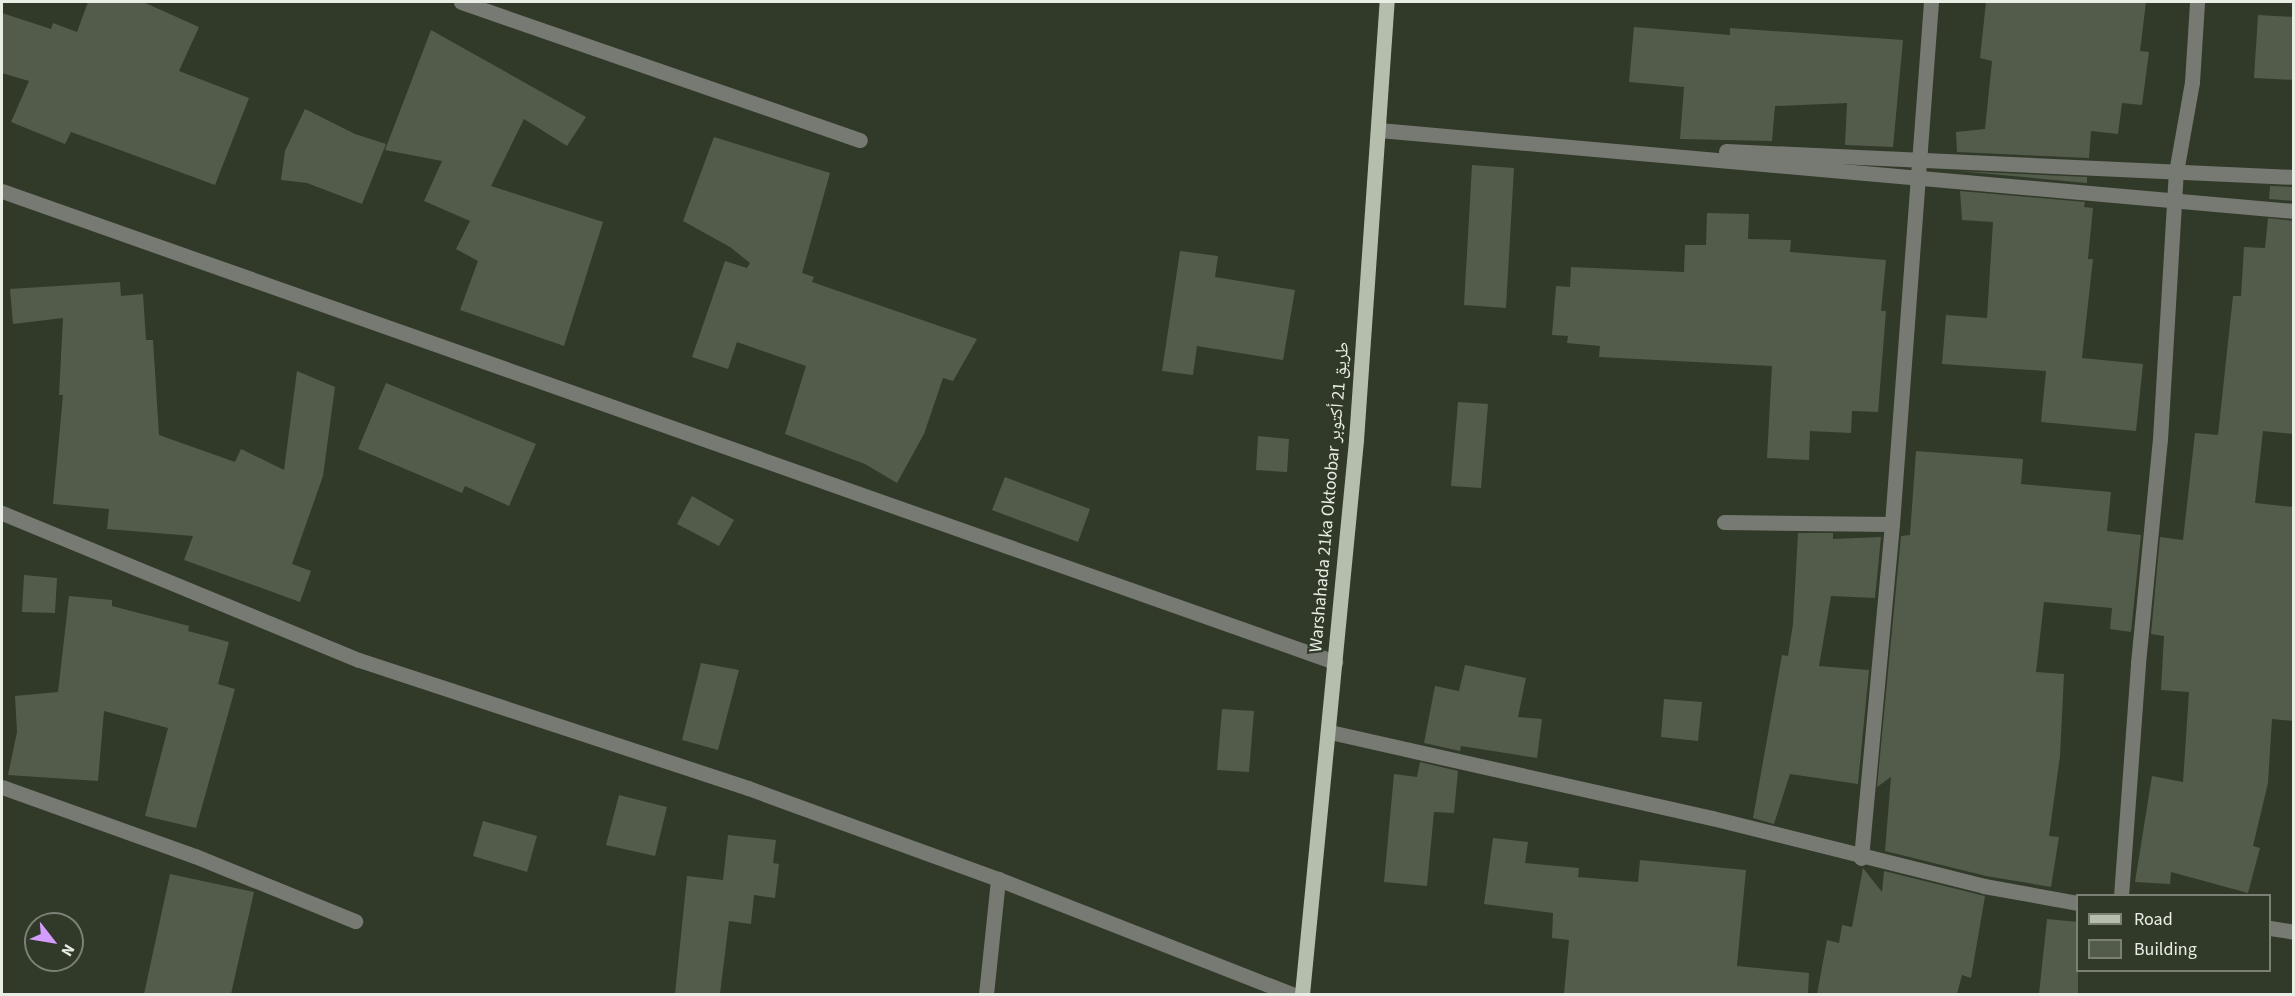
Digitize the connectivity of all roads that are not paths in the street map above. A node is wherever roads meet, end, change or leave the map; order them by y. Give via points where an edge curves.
1 (461, 2) edge
2 (1387, 2) edge
3 (1931, 2) edge
4 (2197, 2) edge
5 (1379, 130) junction
6 (860, 140) dead end
7 (1917, 162) junction
8 (2176, 172) junction
9 (2294, 177) edge
10 (2, 191) edge
11 (2294, 211) edge
12 (2, 513) edge
13 (1724, 522) dead end
14 (1892, 524) junction
15 (1335, 662) junction
16 (1330, 732) junction
17 (2, 787) edge
18 (1861, 858) junction
19 (998, 879) junction
20 (2121, 894) edge
21 (2076, 903) edge
22 (356, 921) dead end
23 (2271, 928) edge
24 (2294, 932) edge
25 (986, 994) edge
26 (1292, 994) edge
27 (1302, 994) edge

1 - 6 street
2 - 5 main road, Warshahada 21ka Oktoobar طريق 21 أكتوبر
3 - 7 street
4 - 8 street via 2192,82
5 - 7 street
5 - 11 street
5 - 15 main road, Warshahada 21ka Oktoobar طريق 21 أكتوبر
7 - 8 street
7 - 14 street
8 - 9 street
8 - 20 street via 2160,439
10 - 15 street
12 - 19 street via 359,660 748,788
13 - 14 street
14 - 18 street
15 - 16 main road, Warshahada 21ka Oktoobar طريق 21 أكتوبر
16 - 18 street via 1712,818
16 - 27 main road, Warshahada 21ka Oktoobar طريق 21 أكتوبر
17 - 22 street via 195,856
18 - 21 street
19 - 25 street
19 - 26 street
23 - 24 street

